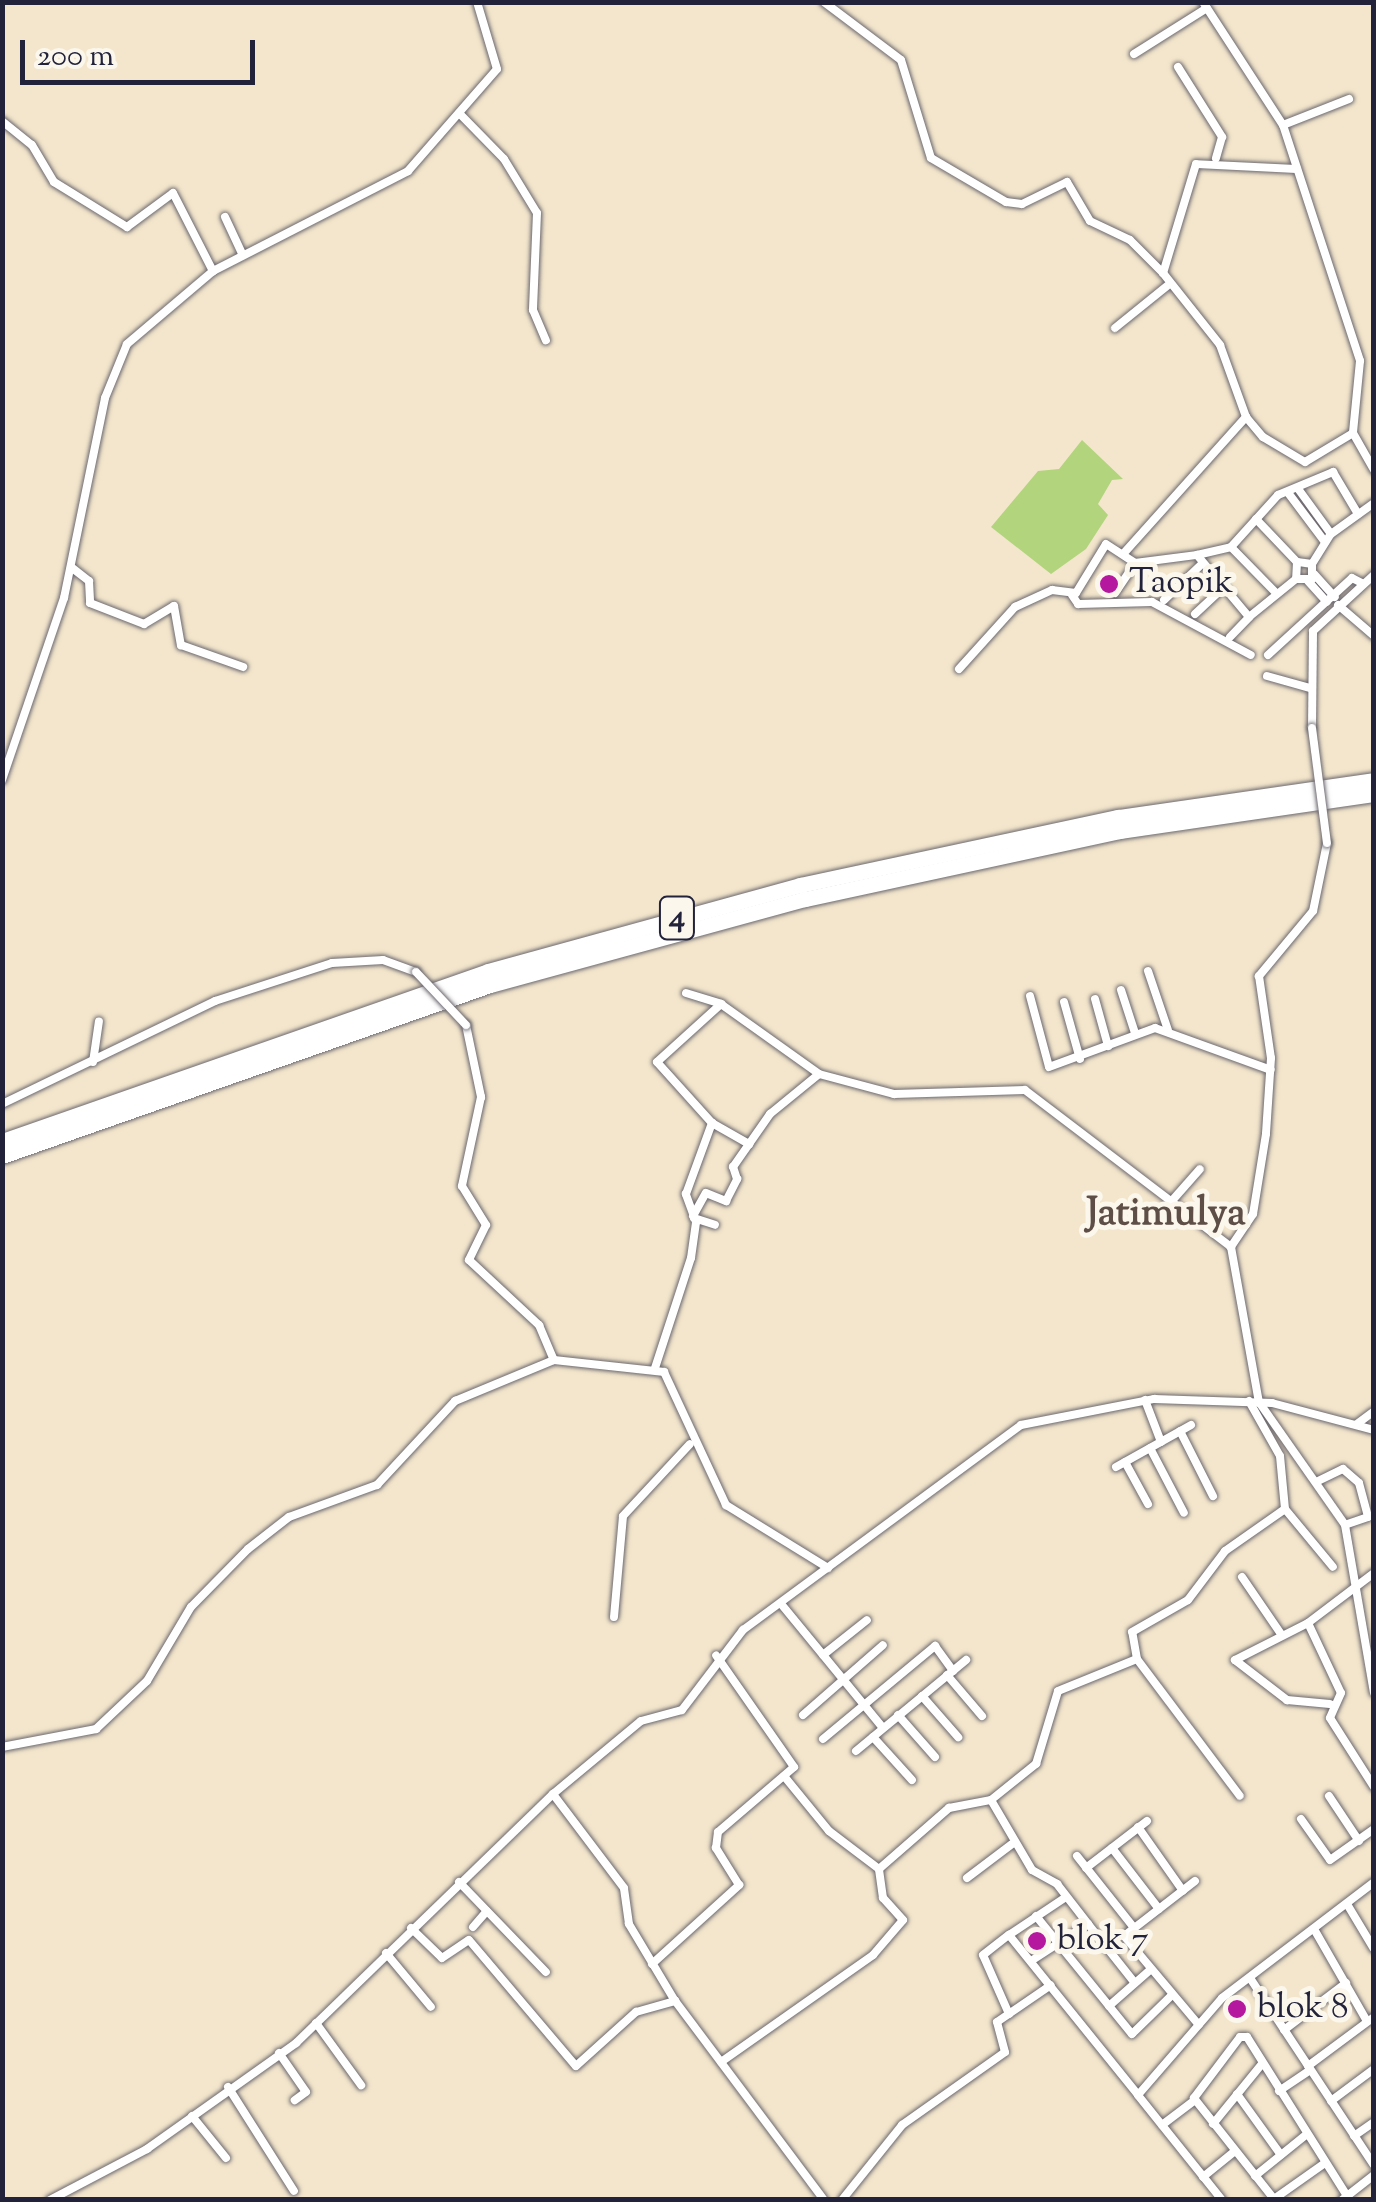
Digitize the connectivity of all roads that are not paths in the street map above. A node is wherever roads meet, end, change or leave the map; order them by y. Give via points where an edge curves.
1 (477, 2) edge
2 (824, 2) edge
3 (1205, 5) edge
4 (1134, 54) dead end
5 (1178, 68) dead end
6 (1349, 99) dead end
7 (459, 114) junction
8 (2, 121) edge
9 (1282, 125) junction
10 (1216, 158) junction
11 (1298, 169) junction
12 (225, 217) dead end
13 (242, 254) junction
14 (212, 271) junction
15 (1163, 273) junction
16 (1168, 286) junction
17 (1115, 328) dead end
18 (546, 340) dead end
19 (1246, 417) junction
20 (1353, 433) junction
21 (1374, 470) edge
22 (1299, 490) junction
23 (1289, 494) junction
24 (1374, 503) edge
25 (1358, 514) junction
26 (1256, 519) junction
27 (1328, 538) junction
28 (1231, 547) junction
29 (1124, 553) junction
30 (1200, 559) junction
31 (1297, 562) junction
32 (1136, 563) junction
33 (1312, 564) junction
34 (71, 567) junction
35 (1374, 575) edge
36 (1311, 578) junction
37 (1296, 579) junction
38 (1223, 588) junction
39 (1275, 592) junction
40 (1115, 593) dead end
41 (1072, 595) junction
42 (1164, 600) dead end
43 (1334, 602) junction
44 (1195, 614) dead end
45 (1249, 617) junction
46 (1374, 636) edge
47 (1230, 637) dead end
48 (1252, 655) dead end
49 (1268, 655) dead end
50 (242, 667) dead end
51 (959, 669) dead end
52 (1267, 676) dead end
53 (1310, 688) junction
54 (2, 780) edge
55 (1374, 780) edge
56 (1374, 794) edge
57 (1148, 971) dead end
58 (1121, 990) dead end
59 (686, 993) dead end
60 (1030, 996) dead end
61 (1094, 999) dead end
62 (1064, 1002) dead end
63 (721, 1004) junction
64 (99, 1021) dead end
65 (1168, 1030) junction
66 (1134, 1033) junction
67 (1108, 1046) junction
68 (1080, 1059) junction
69 (93, 1062) junction
70 (1270, 1070) junction
71 (819, 1074) junction
72 (2, 1104) edge
73 (712, 1123) junction
74 (2, 1142) edge
75 (749, 1144) junction
76 (2, 1156) edge
77 (1200, 1168) dead end
78 (1170, 1203) junction
79 (693, 1217) junction
80 (715, 1225) dead end
81 (1231, 1247) junction
82 (554, 1360) junction
83 (654, 1368) junction
84 (1145, 1400) junction
85 (1254, 1402) junction
86 (1374, 1411) edge
87 (1357, 1424) junction
88 (1191, 1425) dead end
89 (1374, 1430) edge
90 (1180, 1431) junction
91 (1161, 1442) junction
92 (690, 1444) junction
93 (1150, 1448) junction
94 (1316, 1482) junction
95 (1213, 1496) dead end
96 (1148, 1504) dead end
97 (1285, 1508) junction
98 (1184, 1513) dead end
99 (1344, 1525) junction
100 (1333, 1567) dead end
101 (828, 1568) junction
102 (1374, 1573) edge
103 (1242, 1577) dead end
104 (1353, 1586) junction
105 (782, 1606) junction
106 (614, 1617) dead end
107 (867, 1620) dead end
108 (1308, 1623) junction
109 (1281, 1634) junction
110 (883, 1645) dead end
111 (716, 1655) junction
112 (823, 1655) junction
113 (1137, 1659) junction
114 (966, 1660) dead end
115 (950, 1673) junction
116 (843, 1679) junction
117 (1374, 1694) edge
118 (922, 1696) junction
119 (863, 1704) junction
120 (1330, 1704) junction
121 (803, 1715) dead end
122 (898, 1715) junction
123 (982, 1716) dead end
124 (883, 1728) junction
125 (873, 1737) junction
126 (958, 1737) dead end
127 (823, 1738) dead end
128 (2, 1747) edge
129 (856, 1752) dead end
130 (935, 1756) dead end
131 (784, 1776) junction
132 (912, 1780) dead end
133 (1374, 1787) edge
134 (553, 1794) junction
135 (1240, 1796) dead end
136 (1329, 1796) dead end
137 (991, 1800) junction
138 (1301, 1819) dead end
139 (1147, 1820) dead end
140 (1138, 1828) junction
141 (1374, 1830) edge
142 (1358, 1841) junction
143 (1012, 1844) junction
144 (1112, 1848) junction
145 (1076, 1856) dead end
146 (1086, 1868) junction
147 (878, 1869) junction
148 (966, 1878) dead end
149 (1195, 1881) dead end
150 (459, 1882) junction
151 (1374, 1882) edge
152 (1182, 1891) junction
153 (1066, 1897) junction
154 (1346, 1904) junction
155 (1159, 1909) junction
156 (487, 1911) junction
157 (1036, 1916) junction
158 (1088, 1924) junction
159 (473, 1927) dead end
160 (411, 1928) junction
161 (1134, 1928) junction
162 (1314, 1929) junction
163 (1009, 1934) junction
164 (1124, 1936) junction
165 (1058, 1942) junction
166 (1107, 1948) junction
167 (1374, 1949) edge
168 (386, 1954) junction
169 (1030, 1962) junction
170 (652, 1964) junction
171 (1150, 1970) junction
172 (546, 1972) dead end
173 (1250, 1978) junction
174 (1346, 1982) junction
175 (1135, 1983) junction
176 (1050, 1985) junction
177 (1172, 1996) junction
178 (675, 2000) junction
179 (1109, 2006) junction
180 (432, 2007) dead end
181 (1009, 2014) junction
182 (1370, 2019) edge
183 (316, 2023) junction
184 (1198, 2025) junction
185 (1284, 2030) junction
186 (278, 2053) junction
187 (721, 2062) junction
188 (1262, 2064) junction
189 (1309, 2068) junction
190 (1374, 2070) edge
191 (362, 2085) dead end
192 (228, 2087) junction
193 (1280, 2092) junction
194 (1237, 2094) junction
195 (1138, 2095) junction
196 (295, 2100) dead end
197 (1196, 2100) junction
198 (1331, 2102) junction
199 (192, 2116) junction
200 (1374, 2122) edge
201 (1212, 2124) junction
202 (1162, 2125) junction
203 (1307, 2134) junction
204 (1354, 2136) junction
205 (1235, 2152) junction
206 (1281, 2155) junction
207 (226, 2158) dead end
208 (1325, 2163) junction
209 (1374, 2165) edge
210 (1374, 2175) edge
211 (1254, 2176) junction
212 (1204, 2177) junction
213 (294, 2191) dead end
214 (1345, 2198) edge
215 (1221, 2199) edge
216 (50, 2200) edge
217 (824, 2200) edge
218 (842, 2200) edge

1 - 7 street via 499,62
2 - 15 street via 900,60 931,158 1006,202 1022,204 1067,182 1090,221 1130,240
3 - 4 street
3 - 9 street
5 - 10 street via 1222,137
6 - 9 street
7 - 13 street via 388,188
7 - 18 street via 534,205 533,317
8 - 14 street via 32,145 54,182 127,227 173,194
9 - 11 street
10 - 11 street
10 - 15 street via 1191,168
11 - 20 street via 1306,219 1360,362
12 - 13 street
13 - 14 street
14 - 34 street via 122,352
15 - 16 street
16 - 17 street
16 - 19 street via 1220,345
19 - 20 street via 1305,462
19 - 29 street
20 - 21 street
22 - 23 street
22 - 25 street via 1333,472
22 - 27 street
23 - 26 street
23 - 27 street
24 - 25 street
25 - 27 street
26 - 28 street
26 - 31 street
27 - 33 street
28 - 30 street
28 - 39 street
29 - 32 street
29 - 41 street via 1106,544
30 - 32 street
30 - 38 street
30 - 42 street
31 - 33 street
31 - 37 street
32 - 40 street
33 - 36 street
34 - 50 street via 89,581 90,603 144,624 174,606 180,645
34 - 54 street
35 - 43 street
36 - 37 street
36 - 43 street
37 - 39 street
38 - 44 street
38 - 45 street
39 - 45 street
41 - 48 street via 1078,604 1152,602
41 - 51 street via 1052,590 1015,607
43 - 46 street
43 - 49 street
43 - 53 street via 1310,638
45 - 47 street
52 - 53 street
53 - 70 street, bridge via 1327,842 1314,910 1259,976
55 - 74 highway, 4 via 1016,836 749,898 488,971
56 - 76 highway, 4 via 1120,831 805,898 490,985
57 - 65 street
58 - 66 street
59 - 63 street
60 - 68 street via 1048,1066
61 - 67 street
62 - 68 street
63 - 71 street
63 - 73 street via 656,1065
64 - 69 street
65 - 66 street
65 - 70 street
66 - 67 street
67 - 68 street
69 - 72 street
69 - 82 street, bridge via 214,1001 332,963 383,960 416,972 466,1026 480,1097 462,1186 486,1225 469,1260 539,1325
70 - 81 street via 1253,1214
71 - 75 street via 776,1106
71 - 78 street via 894,1094 1026,1090
73 - 75 street
73 - 79 street via 688,1186
75 - 79 street via 726,1201 706,1193
77 - 78 street
78 - 81 street
79 - 80 street
79 - 83 street via 691,1258
81 - 85 street
82 - 83 street
82 - 128 street via 456,1401 377,1484 289,1517 248,1549 191,1607 147,1681 96,1729
83 - 92 street via 679,1390
84 - 85 street
84 - 91 street
84 - 101 street via 1021,1425
85 - 87 street
85 - 94 street
85 - 97 street via 1280,1456
86 - 87 street
87 - 89 street
88 - 90 street
90 - 91 street
90 - 95 street
91 - 93 street
92 - 101 street via 730,1510
92 - 106 street via 626,1510
93 - 96 street via 1120,1465
93 - 98 street
94 - 99 street
94 - 99 street via 1343,1469 1359,1483 1368,1518
97 - 100 street
97 - 113 street via 1225,1551 1188,1600 1132,1632
99 - 104 street
101 - 105 street
102 - 104 street
103 - 109 street
104 - 108 street
104 - 117 street
105 - 111 street
105 - 112 street
107 - 112 street
108 - 109 street
108 - 120 street via 1341,1693
109 - 120 street via 1235,1660 1287,1700
110 - 116 street
111 - 131 street via 794,1764
111 - 134 street via 682,1710 641,1721
112 - 116 street
113 - 135 street
113 - 137 street via 1058,1692 1036,1764
114 - 115 street
115 - 118 street
115 - 119 street via 935,1646
115 - 123 street
116 - 119 street
116 - 121 street
118 - 122 street
118 - 126 street
119 - 124 street
119 - 127 street
120 - 133 street
122 - 124 street
122 - 130 street
124 - 125 street
125 - 129 street
125 - 132 street
131 - 147 street via 829,1832
131 - 170 street via 716,1837 739,1886
134 - 150 street
134 - 170 street via 624,1888 628,1924
136 - 142 street
137 - 143 street via 1017,1836
137 - 147 street via 949,1808
138 - 142 street via 1330,1860
139 - 140 street
140 - 144 street
140 - 152 street
141 - 142 street
143 - 148 street
143 - 153 street
144 - 146 street
144 - 155 street
145 - 146 street
146 - 161 street
147 - 187 street via 902,1924 821,1997
149 - 152 street
150 - 156 street
150 - 160 street
151 - 154 street
152 - 155 street
153 - 157 street
153 - 158 street
154 - 162 street
154 - 167 street
155 - 161 street
156 - 159 street
156 - 172 street
157 - 163 street
157 - 165 street
158 - 165 street
158 - 166 street
160 - 168 street
160 - 178 street via 442,1958 469,1940 576,2066 636,2012
161 - 164 street
162 - 173 street
162 - 174 street
163 - 169 street
163 - 181 street via 982,1960
164 - 166 street
164 - 171 street
165 - 169 street
165 - 179 street
166 - 175 street
168 - 180 street
168 - 183 street
169 - 176 street
170 - 178 street
171 - 175 street
171 - 177 street
173 - 184 street
173 - 185 street
174 - 182 street
174 - 185 street
175 - 179 street
176 - 181 street
176 - 195 street
177 - 179 street via 1136,2035
177 - 184 street
178 - 187 street
181 - 218 street via 997,2022 1004,2052 902,2125
182 - 189 street
183 - 186 street
183 - 191 street
184 - 195 street
185 - 189 street
186 - 192 street
186 - 196 street via 306,2092
187 - 217 street
188 - 193 street
188 - 194 street
188 - 197 street via 1240,2037
189 - 193 street
189 - 198 street
190 - 198 street
192 - 199 street
192 - 213 street
193 - 203 street
194 - 201 street
194 - 206 street
195 - 202 street
197 - 201 street
197 - 202 street
198 - 204 street
199 - 207 street
199 - 216 street via 100,2179
200 - 204 street
201 - 205 street
202 - 212 street
203 - 206 street
203 - 208 street
204 - 209 street
205 - 211 street
205 - 212 street
206 - 211 street
208 - 211 street via 1278,2198
208 - 214 street
210 - 214 street
212 - 215 street

